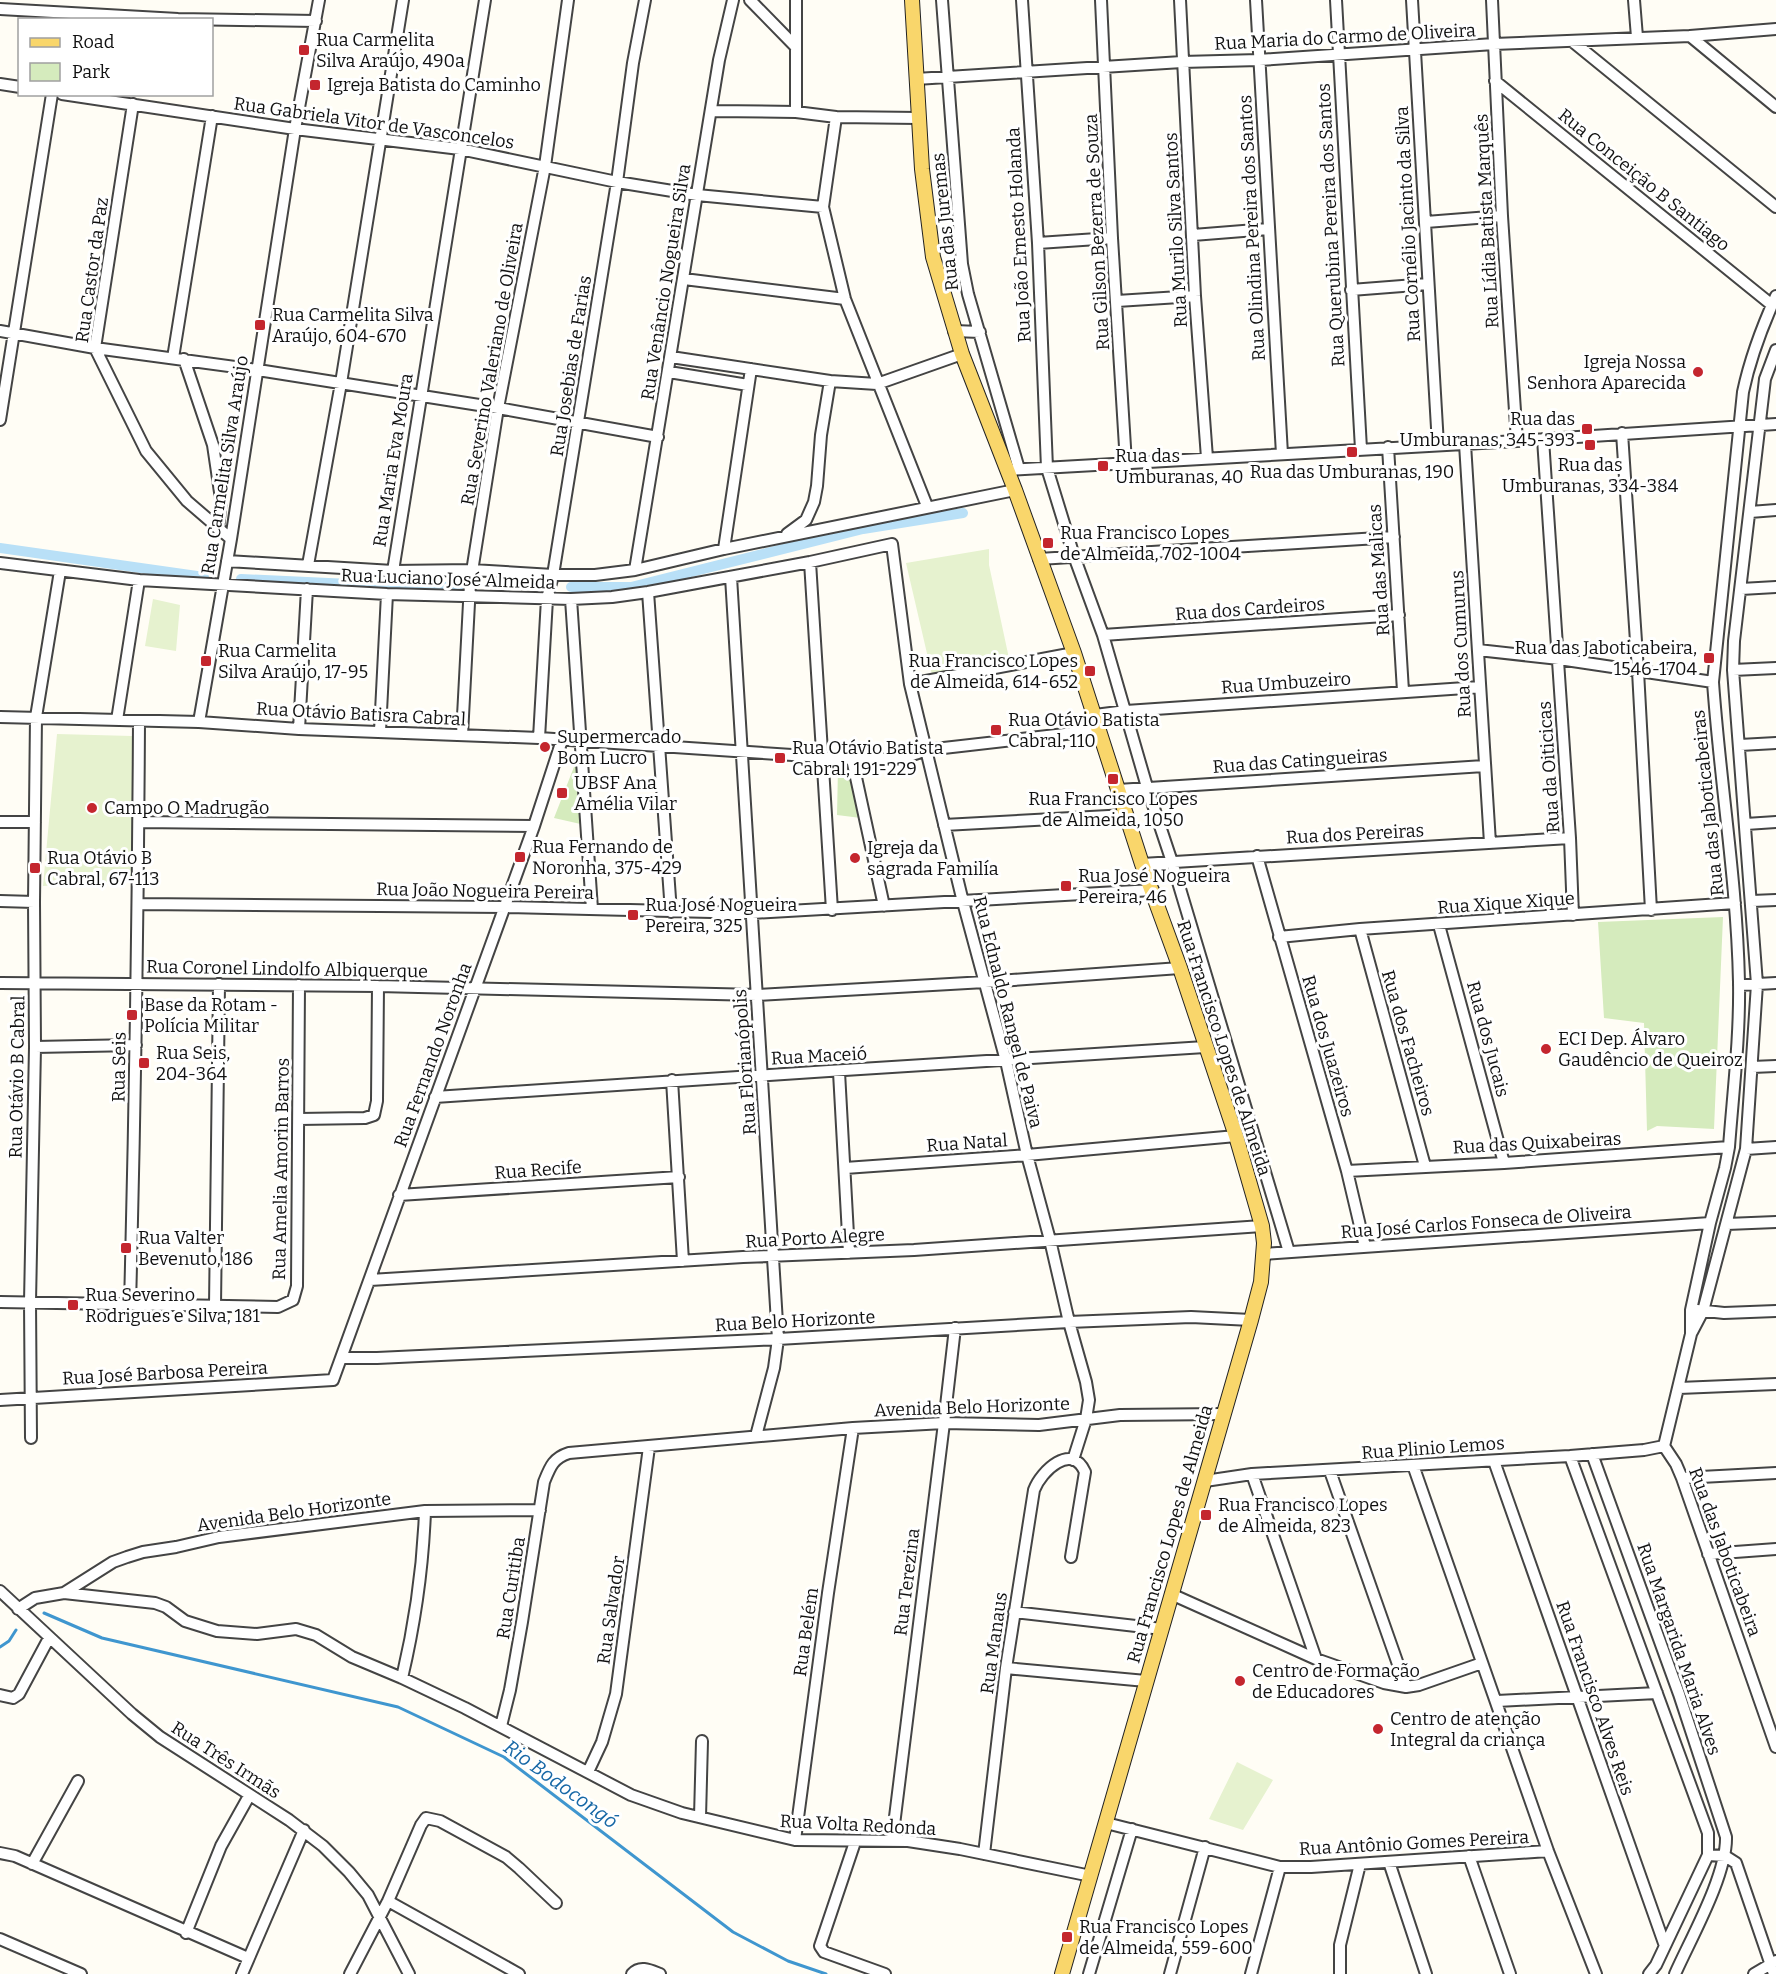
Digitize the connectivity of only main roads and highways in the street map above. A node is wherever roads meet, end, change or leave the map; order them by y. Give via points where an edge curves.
1 (912, 0) edge
2 (1062, 1974) edge

1 - 2 main road, Rua Francisco Lopes de Almeida via 925,207 933,257 954,331 1013,469 1014,490 1095,715 1236,1136 1262,1226 1261,1282 1251,1320

